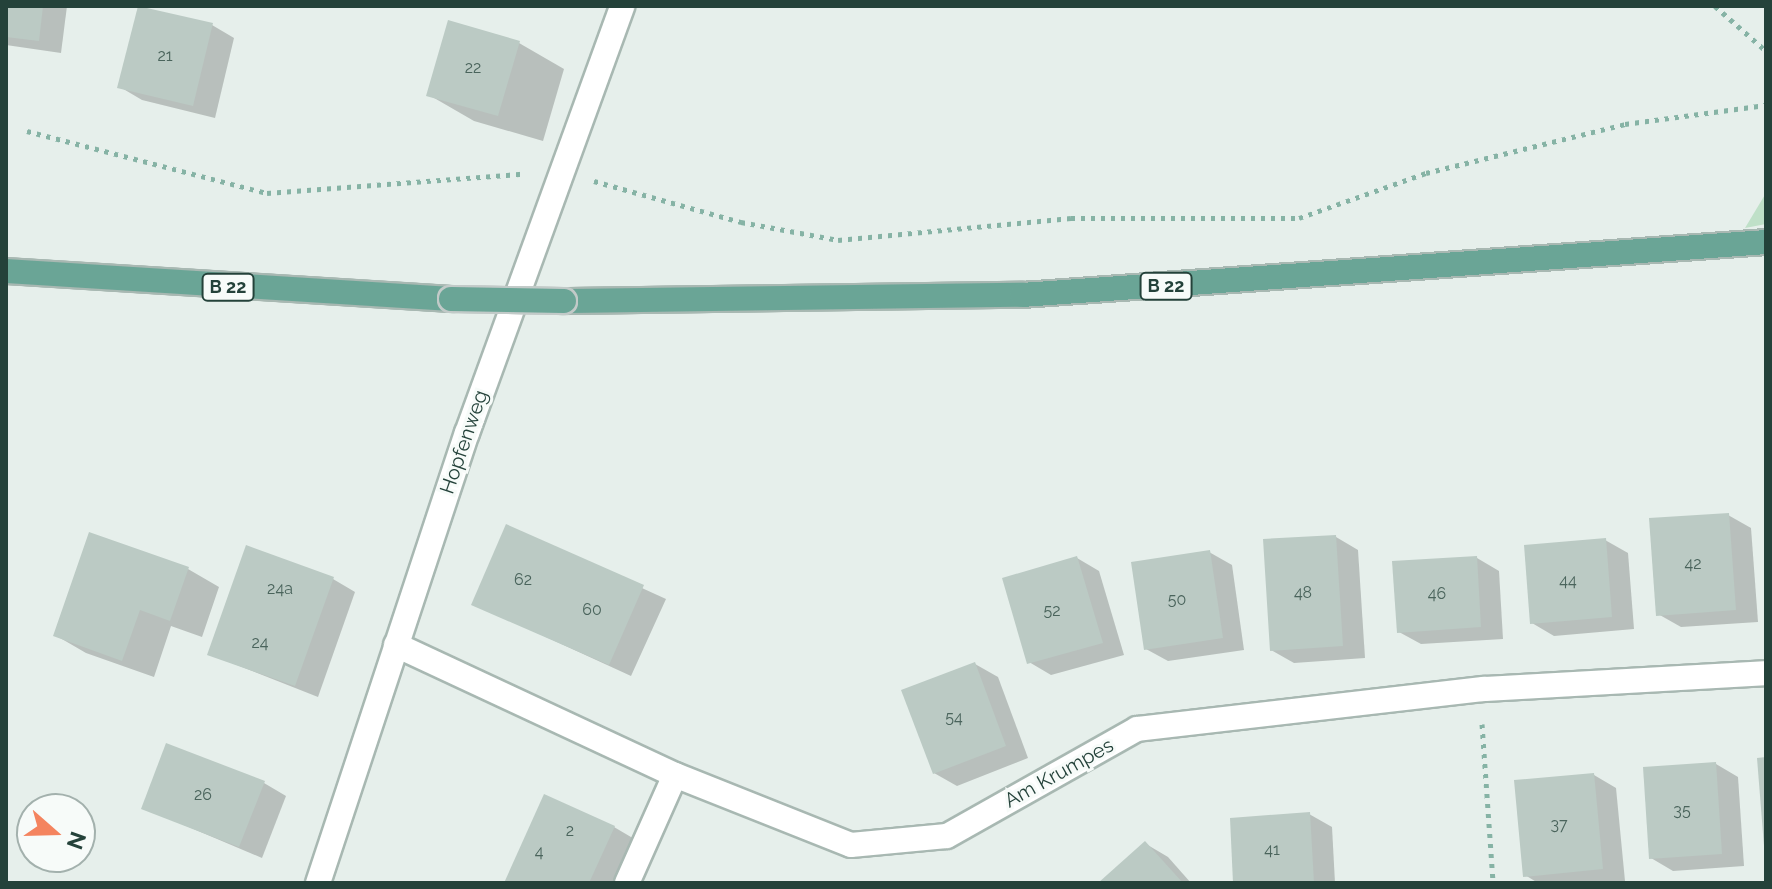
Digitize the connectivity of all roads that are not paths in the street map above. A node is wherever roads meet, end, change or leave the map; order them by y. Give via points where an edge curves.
1 (622, 6) edge
2 (1766, 242) edge
3 (6, 271) edge
4 (396, 645) junction
5 (1766, 673) edge
6 (675, 775) junction
7 (318, 883) edge
8 (627, 883) edge

1 - 4 street, Hopfenweg
2 - 3 main road, B 22, bridge via 1022,295 451,299
4 - 6 street, Am Krumpes
4 - 7 street, Hopfenweg
5 - 6 street, Am Krumpes via 1484,689 1137,729 947,836 851,845
6 - 8 street

